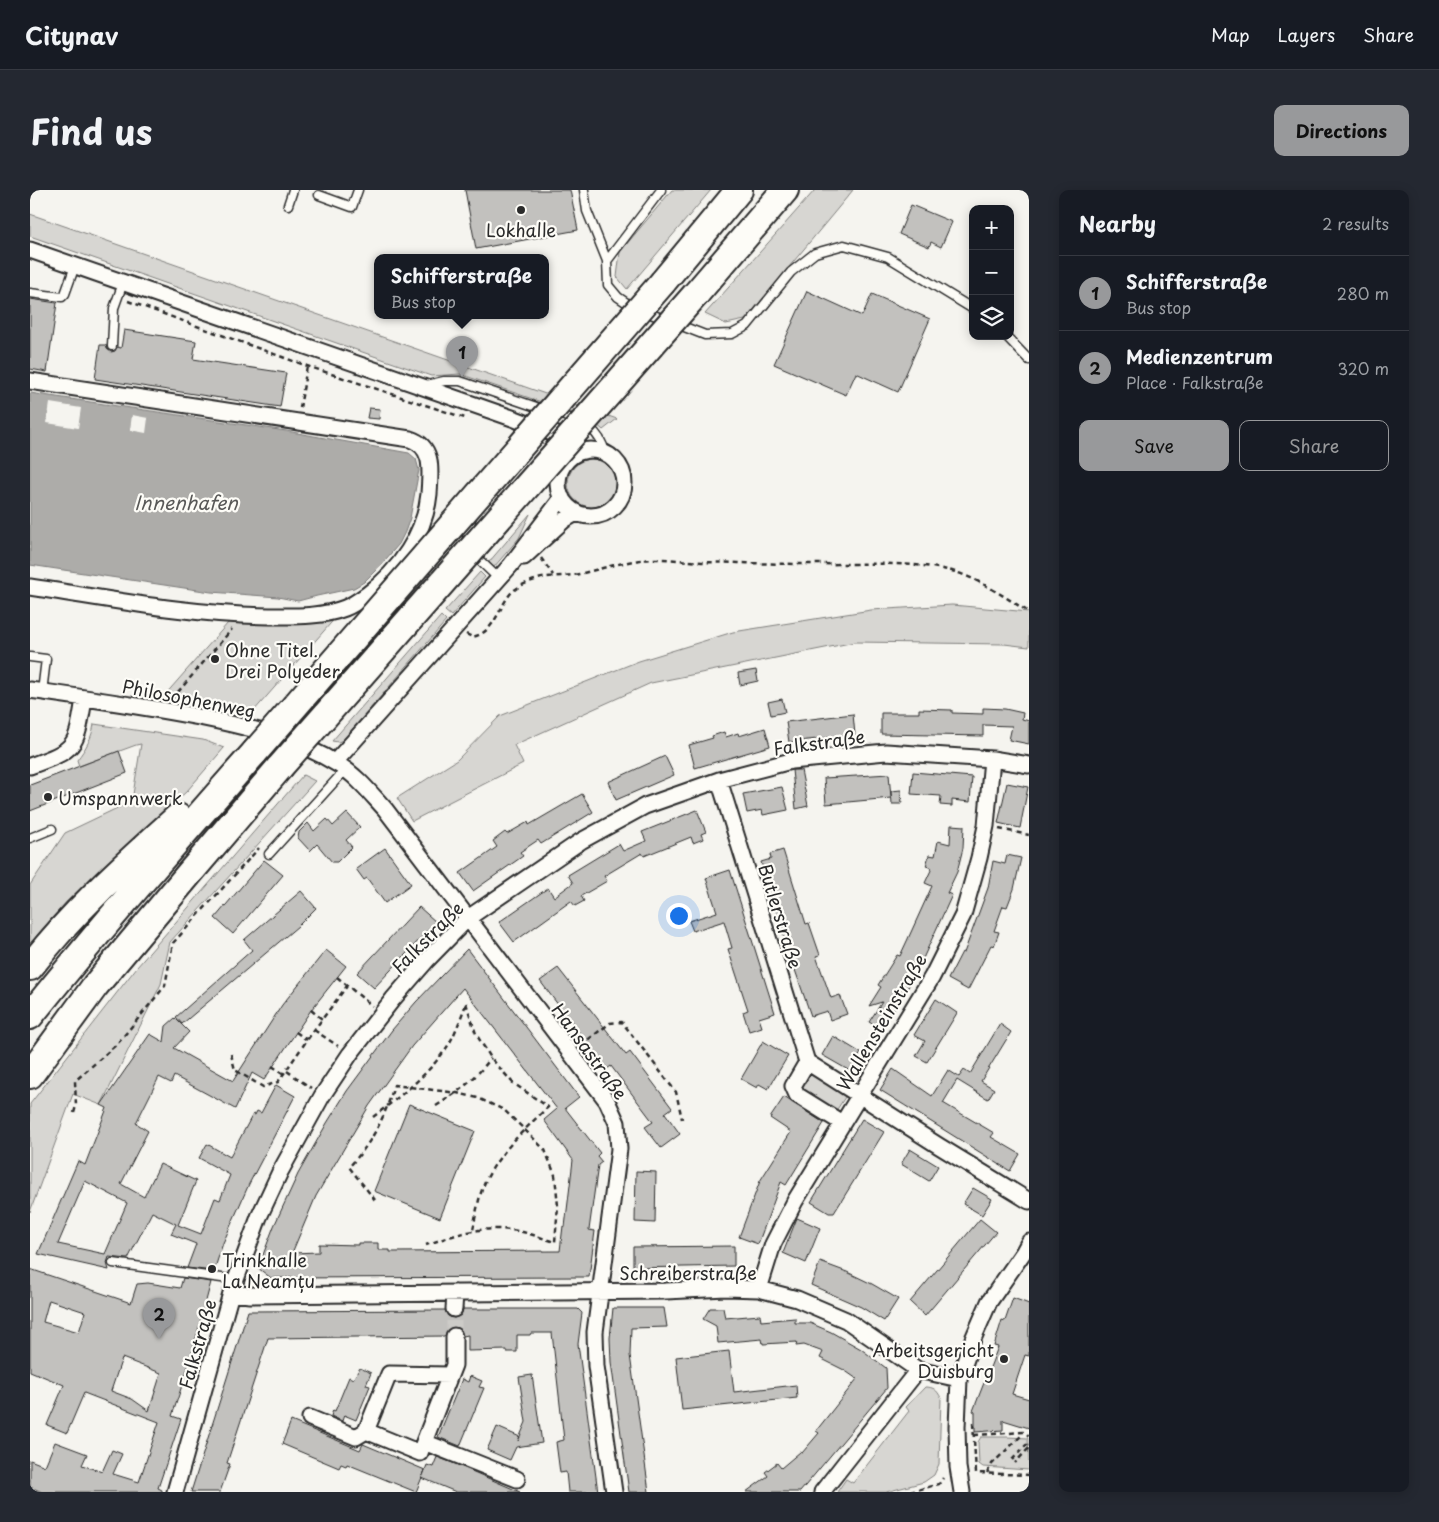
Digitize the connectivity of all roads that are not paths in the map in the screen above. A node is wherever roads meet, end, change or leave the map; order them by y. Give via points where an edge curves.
1 (293, 190) edge
2 (358, 190) edge
3 (584, 190) edge
4 (661, 190) edge
5 (739, 190) edge
6 (785, 190) edge
7 (319, 195) dead end
8 (288, 205) dead end
9 (30, 250) edge
10 (607, 262) junction
11 (75, 266) junction
12 (121, 290) junction
13 (30, 293) edge
14 (969, 307) edge
15 (1010, 340) edge
16 (112, 346) dead end
17 (1029, 360) edge
18 (30, 381) edge
19 (422, 386) junction
20 (515, 419) junction
21 (584, 451) junction
22 (605, 453) junction
23 (501, 456) dead end
24 (565, 462) junction
25 (562, 498) junction
26 (576, 513) junction
27 (510, 566) junction
28 (498, 578) junction
29 (30, 587) edge
30 (30, 657) edge
31 (36, 691) edge
32 (84, 699) junction
33 (255, 752) junction
34 (992, 759) junction
35 (1029, 765) edge
36 (30, 766) edge
37 (340, 766) junction
38 (719, 780) junction
39 (52, 829) dead end
40 (30, 838) edge
41 (269, 854) dead end
42 (468, 918) junction
43 (30, 966) edge
44 (30, 1016) edge
45 (807, 1062) junction
46 (30, 1075) edge
47 (859, 1096) junction
48 (842, 1123) junction
49 (1029, 1201) edge
50 (1029, 1242) edge
51 (113, 1264) dead end
52 (233, 1287) junction
53 (759, 1289) junction
54 (600, 1292) junction
55 (455, 1294) junction
56 (454, 1310) tunnel mouth
57 (454, 1336) tunnel mouth
58 (918, 1370) junction
59 (450, 1375) junction
60 (959, 1379) junction
61 (310, 1418) dead end
62 (366, 1431) junction
63 (424, 1442) junction
64 (517, 1479) dead end
65 (174, 1492) edge
66 (614, 1492) edge
67 (822, 1492) edge
68 (962, 1492) edge

1 - 8 lane
2 - 7 lane via 352,207
3 - 10 lane via 587,211
4 - 10 lane
5 - 33 highway, bridge
6 - 46 highway, bridge via 280,767 95,986
9 - 11 street
10 - 14 lane via 608,285 618,297 633,307 705,335 732,334 747,326 791,272 815,252 844,245 888,257
11 - 12 street
11 - 13 lane via 62,297
12 - 16 lane via 114,308
12 - 19 street
15 - 17 lane
18 - 29 street via 410,439 421,445 431,468 423,520 410,549 379,586 346,608 295,616 235,616
19 - 20 street
19 - 22 lane via 460,381 577,421 592,428 603,442
20 - 21 street via 565,438
20 - 24 street via 550,441
21 - 22 street
21 - 24 street
22 - 26 street via 614,458 621,468 625,480 623,493 607,512 595,516
23 - 28 lane via 478,487 465,546
24 - 25 street via 558,485
25 - 26 street
25 - 27 street
26 - 27 street
27 - 28 street
28 - 37 street
30 - 31 lane via 46,659
31 - 32 street, Philosophenweg
32 - 36 street via 79,729 66,752
32 - 37 street, Philosophenweg via 241,725 288,739
33 - 43 highway via 100,888
33 - 44 highway
34 - 35 street, Falkstraße
34 - 38 street, Falkstraße via 886,752 791,762
34 - 47 street, Wallensteinstraße via 986,826 962,915 932,977
37 - 41 lane
37 - 42 street, Hansastraße via 385,809
38 - 42 street, Falkstraße via 646,806 581,841
38 - 45 street, Butlerstraße
39 - 40 lane
42 - 52 street, Falkstraße via 381,1013 322,1096 259,1217
42 - 54 street, Hansastraße via 607,1101 617,1123 619,1148
45 - 47 street
45 - 48 street via 793,1086 796,1095
47 - 48 street, Wallensteinstraße
47 - 49 street
48 - 53 street, Wallensteinstraße via 795,1200 773,1244
50 - 60 street via 989,1302
51 - 52 lane
52 - 55 street, Schreiberstraße via 250,1294
52 - 65 street, Falkstraße
53 - 54 street, Schreiberstraße
53 - 58 street, Schreiberstraße via 797,1299 846,1320
54 - 55 street, Schreiberstraße
54 - 66 street, Hansastraße via 595,1332 596,1366
55 - 56 street
57 - 59 street via 454,1365
58 - 60 street, Schreiberstraße
58 - 67 street
59 - 62 street via 389,1374
59 - 63 street
60 - 68 street via 958,1467
61 - 62 street via 356,1437
62 - 63 street via 420,1453
63 - 64 street

